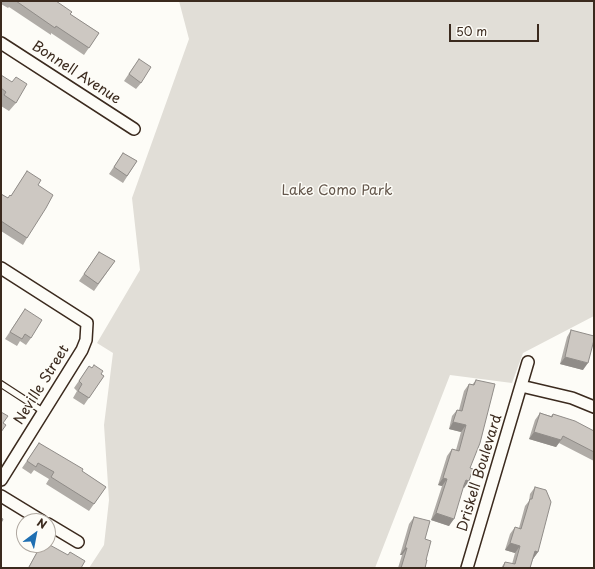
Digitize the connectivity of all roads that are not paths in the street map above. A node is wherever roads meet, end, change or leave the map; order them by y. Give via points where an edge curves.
1 (1, 43) edge
2 (134, 129) dead end
3 (1, 268) edge
4 (528, 362) dead end
5 (1, 384) edge
6 (521, 386) junction
7 (594, 407) edge
8 (44, 412) junction
9 (1, 480) edge
10 (1, 496) edge
11 (29, 513) edge
12 (56, 529) edge
13 (78, 542) dead end
14 (467, 568) edge

1 - 2 street, Bonnell Avenue
3 - 8 street, Neville Street via 87,324 86,340 82,350
4 - 6 street, Driskell Boulevard
5 - 8 lane
6 - 7 street via 572,398
6 - 14 street, Driskell Boulevard
8 - 9 street, Neville Street
10 - 11 street
12 - 13 street

